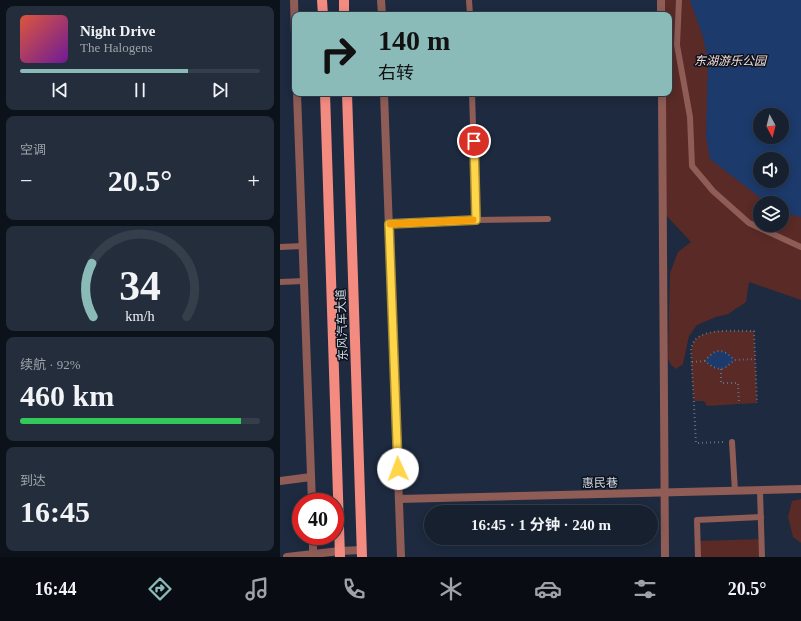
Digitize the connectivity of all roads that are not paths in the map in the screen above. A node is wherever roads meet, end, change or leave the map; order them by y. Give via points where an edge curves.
1 (294, 0) edge
2 (322, 0) edge
3 (344, 0) edge
4 (381, 0) edge
5 (469, 0) edge
6 (661, 0) edge
7 (679, 0) edge
8 (294, 12) edge
9 (322, 12) edge
10 (344, 12) edge
11 (382, 12) edge
12 (470, 12) edge
13 (661, 12) edge
14 (297, 96) edge
15 (325, 96) edge
16 (347, 96) edge
17 (384, 96) edge
18 (472, 96) edge
19 (662, 96) edge
20 (548, 219) dead end
21 (476, 220) junction
22 (389, 224) junction
23 (303, 246) junction
24 (280, 247) edge
25 (801, 247) edge
26 (304, 281) junction
27 (280, 282) edge
28 (732, 442) road end
29 (311, 477) junction
30 (280, 481) edge
31 (801, 489) edge
32 (760, 490) junction
33 (735, 491) junction
34 (312, 493) edge
35 (664, 493) junction
36 (399, 499) junction
37 (761, 518) junction
38 (362, 553) edge
39 (340, 554) edge
40 (313, 555) edge
41 (287, 557) edge
42 (401, 557) edge
43 (665, 557) edge
44 (698, 557) edge
45 (762, 557) edge

1 - 8 street
2 - 9 main road
3 - 10 main road
4 - 11 street
5 - 12 lane
6 - 13 street
7 - 25 lane via 677,45 690,117 692,166 713,192 749,223
14 - 23 street
15 - 39 main road, 东风汽车大道
16 - 38 main road, 东风汽车大道
17 - 22 street
18 - 21 lane
19 - 35 street
20 - 21 lane
21 - 22 lane
22 - 36 street
23 - 24 lane
23 - 26 street
26 - 27 lane
26 - 29 street
28 - 33 lane
29 - 30 street
29 - 34 street
31 - 32 street, 惠民巷
32 - 33 street, 惠民巷
32 - 37 lane
33 - 35 street, 惠民巷
35 - 36 street, 惠民巷
35 - 43 street
36 - 42 street
37 - 44 lane via 697,520
37 - 45 lane
38 - 39 street
39 - 40 street
40 - 41 street

